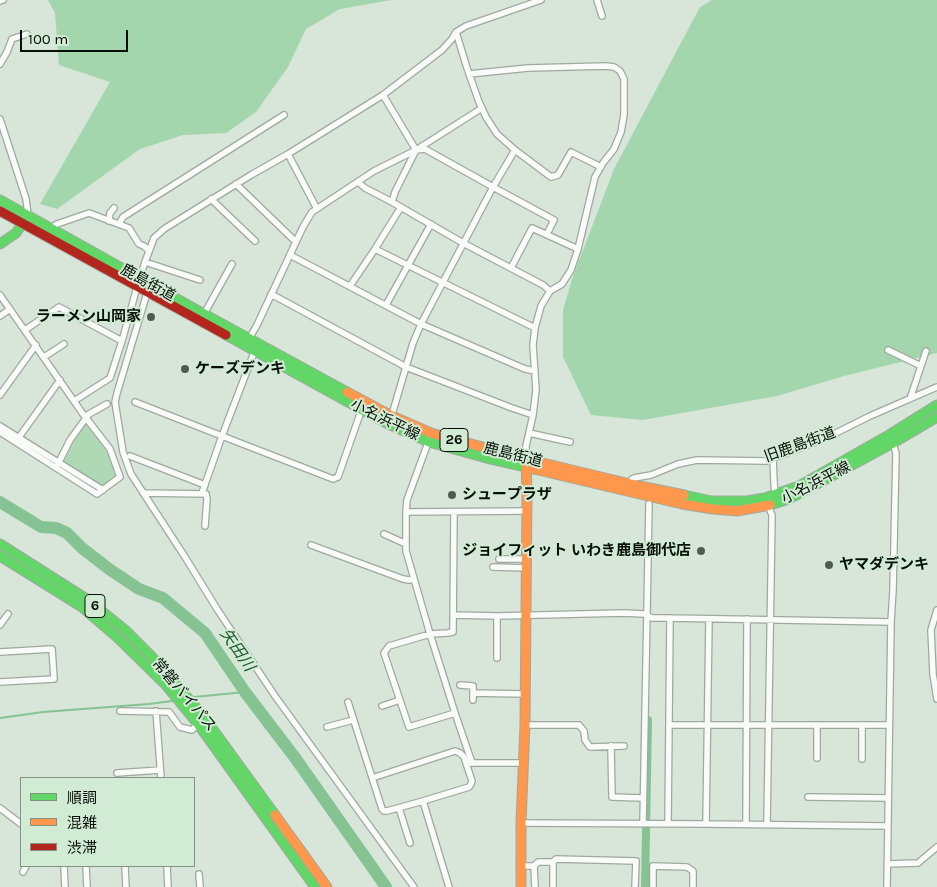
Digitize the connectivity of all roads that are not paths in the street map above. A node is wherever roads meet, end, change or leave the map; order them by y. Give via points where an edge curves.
1 (541, 0) edge
2 (596, 0) edge
3 (602, 16) dead end
4 (456, 32) junction
5 (27, 34) dead end
6 (0, 64) edge
7 (469, 74) junction
8 (383, 95) junction
9 (482, 108) junction
10 (284, 116) dead end
11 (0, 118) edge
12 (416, 150) junction
13 (515, 150) junction
14 (288, 154) junction
15 (600, 167) junction
16 (358, 182) junction
17 (236, 184) junction
18 (493, 187) junction
19 (211, 199) junction
20 (0, 200) edge
21 (392, 202) junction
22 (401, 206) junction
23 (114, 208) dead end
24 (317, 209) junction
25 (0, 211) edge
26 (25, 219) junction
27 (109, 221) junction
28 (119, 224) junction
29 (431, 224) junction
30 (50, 229) junction
31 (547, 234) junction
32 (255, 242) dead end
33 (296, 242) junction
34 (463, 243) junction
35 (0, 244) edge
36 (375, 249) junction
37 (578, 249) junction
38 (149, 251) junction
39 (290, 254) junction
40 (145, 262) junction
41 (232, 264) dead end
42 (408, 266) junction
43 (511, 268) junction
44 (200, 280) dead end
45 (138, 283) junction
46 (443, 284) junction
47 (350, 286) junction
48 (550, 292) junction
49 (147, 293) junction
50 (271, 294) junction
51 (0, 295) edge
52 (386, 305) junction
53 (10, 309) junction
54 (204, 314) junction
55 (0, 316) edge
56 (421, 324) junction
57 (534, 328) junction
58 (25, 330) junction
59 (249, 339) junction
60 (122, 341) junction
61 (64, 344) dead end
62 (36, 346) junction
63 (256, 348) junction
64 (888, 350) dead end
65 (926, 351) dead end
66 (44, 357) junction
67 (921, 366) junction
68 (406, 367) junction
69 (535, 371) junction
70 (60, 380) junction
71 (937, 387) edge
72 (0, 395) edge
73 (910, 399) junction
74 (74, 401) junction
75 (135, 402) dead end
76 (107, 404) dead end
77 (937, 405) edge
78 (360, 414) dead end
79 (533, 415) junction
80 (937, 417) edge
81 (86, 418) junction
82 (390, 420) junction
83 (0, 426) edge
84 (0, 432) edge
85 (529, 433) junction
86 (222, 436) junction
87 (430, 437) junction
88 (891, 439) junction
89 (18, 440) junction
90 (570, 442) dead end
91 (130, 456) dead end
92 (773, 458) junction
93 (526, 463) junction
94 (58, 466) junction
95 (630, 484) junction
96 (205, 485) junction
97 (143, 493) junction
98 (202, 493) junction
99 (775, 495) junction
100 (767, 502) junction
101 (649, 504) dead end
102 (527, 511) junction
103 (406, 512) junction
104 (454, 512) junction
105 (205, 526) dead end
106 (384, 534) dead end
107 (0, 544) edge
108 (406, 544) junction
109 (311, 546) dead end
110 (0, 556) edge
111 (499, 559) dead end
112 (526, 564) junction
113 (493, 567) dead end
114 (414, 579) junction
115 (937, 610) edge
116 (8, 614) dead end
117 (453, 615) junction
118 (525, 615) junction
119 (497, 616) junction
120 (646, 616) junction
121 (670, 618) junction
122 (709, 619) junction
123 (747, 619) junction
124 (770, 620) junction
125 (891, 622) junction
126 (0, 625) edge
127 (430, 634) junction
128 (0, 652) edge
129 (497, 658) dead end
130 (0, 682) edge
131 (460, 686) dead end
132 (524, 694) junction
133 (937, 699) edge
134 (400, 700) junction
135 (348, 702) dead end
136 (382, 706) dead end
137 (120, 711) dead end
138 (156, 711) junction
139 (454, 714) junction
140 (353, 720) junction
141 (198, 724) junction
142 (525, 725) junction
143 (669, 725) junction
144 (707, 725) junction
145 (746, 725) junction
146 (769, 725) junction
147 (817, 725) junction
148 (862, 725) junction
149 (889, 725) junction
150 (327, 727) dead end
151 (612, 746) junction
152 (624, 746) dead end
153 (817, 758) dead end
154 (862, 759) dead end
155 (469, 763) junction
156 (524, 763) junction
157 (160, 770) junction
158 (117, 773) dead end
159 (161, 777) edge
160 (372, 778) junction
161 (808, 796) dead end
162 (642, 798) junction
163 (888, 798) junction
164 (424, 801) junction
165 (0, 808) edge
166 (399, 808) junction
167 (20, 823) edge
168 (521, 823) junction
169 (643, 823) junction
170 (668, 823) junction
171 (706, 824) junction
172 (746, 824) junction
173 (767, 824) junction
174 (887, 826) junction
175 (410, 843) dead end
176 (937, 847) edge
177 (553, 862) junction
178 (887, 864) junction
179 (521, 866) junction
180 (534, 866) junction
181 (26, 867) edge
182 (64, 867) edge
183 (86, 867) edge
184 (125, 867) edge
185 (167, 867) edge
186 (23, 872) dead end
187 (200, 874) dead end
188 (65, 887) edge
189 (87, 887) edge
190 (126, 887) edge
191 (168, 887) edge
192 (200, 887) edge
193 (315, 887) edge
194 (327, 887) edge
195 (414, 887) edge
196 (449, 887) edge
197 (521, 887) edge
198 (534, 887) edge
199 (553, 887) edge
200 (636, 887) edge
201 (653, 887) edge
202 (693, 887) edge
203 (887, 887) edge

1 - 4 street
2 - 3 street
4 - 7 street
4 - 8 street via 442,50
5 - 6 street via 12,40
7 - 9 street
7 - 15 street via 528,68 614,67 620,71 624,79 621,132 614,149
8 - 12 street
8 - 14 street
9 - 12 street
9 - 13 street via 497,134
10 - 28 street via 123,217
11 - 26 street via 26,199
12 - 16 street
12 - 18 street via 425,149
12 - 21 street
13 - 15 street via 551,177 558,175 572,152
13 - 18 street
14 - 17 street
14 - 24 street
15 - 37 street
16 - 21 street
16 - 24 street
17 - 19 street
17 - 33 street
18 - 31 street via 554,220
18 - 34 street
19 - 32 street
19 - 38 street via 164,229 154,238
20 - 26 main road, 鹿島街道 / 26
21 - 22 street
22 - 29 street
22 - 36 street
23 - 27 street
24 - 33 street via 312,212
25 - 26 main road, 小名浜平線 / 26
26 - 30 main road, 鹿島街道 / 26
26 - 35 main road via 16,233
26 - 45 main road, 小名浜平線 / 26
27 - 28 street
27 - 30 street via 87,214
28 - 38 street via 129,228 139,244
29 - 34 street
29 - 42 street
30 - 45 main road, 鹿島街道 / 26
31 - 37 street
31 - 43 street via 532,228
33 - 39 street
34 - 43 street
34 - 46 street
36 - 42 street
36 - 47 street
37 - 48 street via 562,284
38 - 40 street
39 - 47 street
39 - 50 street
40 - 44 street
40 - 45 street
41 - 54 street
42 - 46 street
42 - 52 street
43 - 48 street
45 - 49 main road, 小名浜平線 / 26
45 - 54 main road, 鹿島街道 / 26
45 - 60 street
46 - 56 street
46 - 57 street
47 - 52 street
48 - 57 street via 541,306
49 - 63 main road, 小名浜平線 / 26
49 - 97 street via 115,402 123,452
50 - 59 street
50 - 68 street
51 - 53 street
52 - 56 street
53 - 55 street
53 - 58 street
54 - 59 main road, 鹿島街道 / 26
56 - 68 street
56 - 69 street
57 - 69 street
58 - 60 street via 59,307
58 - 62 street
59 - 63 main road, 鹿島街道 / 26
60 - 74 street via 110,378
61 - 66 street
62 - 66 street
62 - 72 street
63 - 82 main road, 小名浜平線 / 26
63 - 86 street
64 - 67 street
65 - 67 street
66 - 70 street
67 - 73 street
68 - 79 street
68 - 82 street
69 - 79 street
70 - 74 street
70 - 89 street
71 - 73 street, 旧鹿島街道
73 - 92 street, 旧鹿島街道 via 826,438
74 - 81 street
75 - 86 street
76 - 81 street
77 - 88 main road, 鹿島街道 / 26
78 - 86 street via 338,477 333,479
79 - 85 street
80 - 88 main road, 小名浜平線 / 26
81 - 94 street via 70,440
81 - 94 street via 110,449 120,477 97,494
82 - 87 main road, 小名浜平線 / 26
83 - 89 street
84 - 89 street
85 - 90 street
85 - 93 street
86 - 96 street
87 - 93 main road, 小名浜平線 / 26 via 490,459
87 - 103 street via 407,500
88 - 99 main road, 鹿島街道 / 26
88 - 100 main road, 小名浜平線 / 26 via 789,499
88 - 125 street via 896,453
89 - 94 street
91 - 96 street
92 - 95 street, 旧鹿島街道 via 764,461 697,460 634,478
92 - 99 street
93 - 95 main road, 鹿島街道 / 26
93 - 100 main road, 小名浜平線 / 26 via 712,509 754,509
93 - 102 main road
95 - 100 main road, 鹿島街道 / 26 via 711,501
96 - 98 street
97 - 98 street
97 - 195 street via 275,696
98 - 105 street via 207,496
99 - 100 main road, 鹿島街道 / 26
100 - 124 street via 772,514
101 - 120 street
102 - 104 street
102 - 112 main road
103 - 104 street
103 - 108 street
104 - 117 street
106 - 108 street
107 - 194 main road, 常磐バイパス / 6 via 88,600 126,630 201,713
108 - 114 street
109 - 114 street via 403,579
110 - 141 main road, 常磐バイパス / 6 via 82,607 165,684
111 - 112 street
112 - 113 street
112 - 118 main road
114 - 127 street
115 - 133 street via 931,630
116 - 126 street
117 - 119 street
117 - 127 street via 453,632
118 - 119 street
118 - 120 street
118 - 132 main road
119 - 129 street
120 - 121 street
120 - 162 street
121 - 122 street
121 - 143 street
122 - 123 street
122 - 144 street
123 - 124 street
123 - 145 street
124 - 125 street
124 - 146 street
125 - 149 street
127 - 134 street via 389,646 384,653
127 - 139 street
128 - 130 street via 52,649 54,679
131 - 132 street via 473,686 473,696
132 - 142 main road
134 - 136 street
134 - 139 street via 409,727
135 - 140 street
137 - 138 street
138 - 141 street via 169,712 180,727 192,730
138 - 157 street
139 - 155 street
140 - 150 street
140 - 160 street
141 - 193 main road, 常磐バイパス / 6
142 - 151 street via 579,725 590,747
142 - 156 main road
143 - 144 street
143 - 170 street
144 - 145 street
144 - 171 street
145 - 146 street
145 - 172 street
146 - 147 street
146 - 173 street
147 - 148 street
147 - 153 street
148 - 149 street
148 - 154 street
149 - 163 street
151 - 152 street
151 - 162 street via 612,798
155 - 156 street
155 - 160 street via 455,751
155 - 164 street via 470,786
156 - 168 main road
157 - 158 street
157 - 159 street
160 - 166 street via 382,808 385,811
161 - 163 street
162 - 169 street
163 - 174 street
164 - 166 street
164 - 196 street
165 - 167 street
166 - 175 street
168 - 169 street
168 - 179 main road
169 - 170 street
170 - 171 street
171 - 172 street
172 - 173 street
173 - 174 street
174 - 178 street
176 - 178 street via 918,863
177 - 180 street via 538,862
177 - 199 street
177 - 200 street via 556,859 636,861
178 - 203 street
179 - 180 street
179 - 197 main road
180 - 198 street
181 - 186 street
182 - 188 street
183 - 189 street
184 - 190 street
185 - 191 street
187 - 192 street
201 - 202 street via 653,866 688,867 693,871

